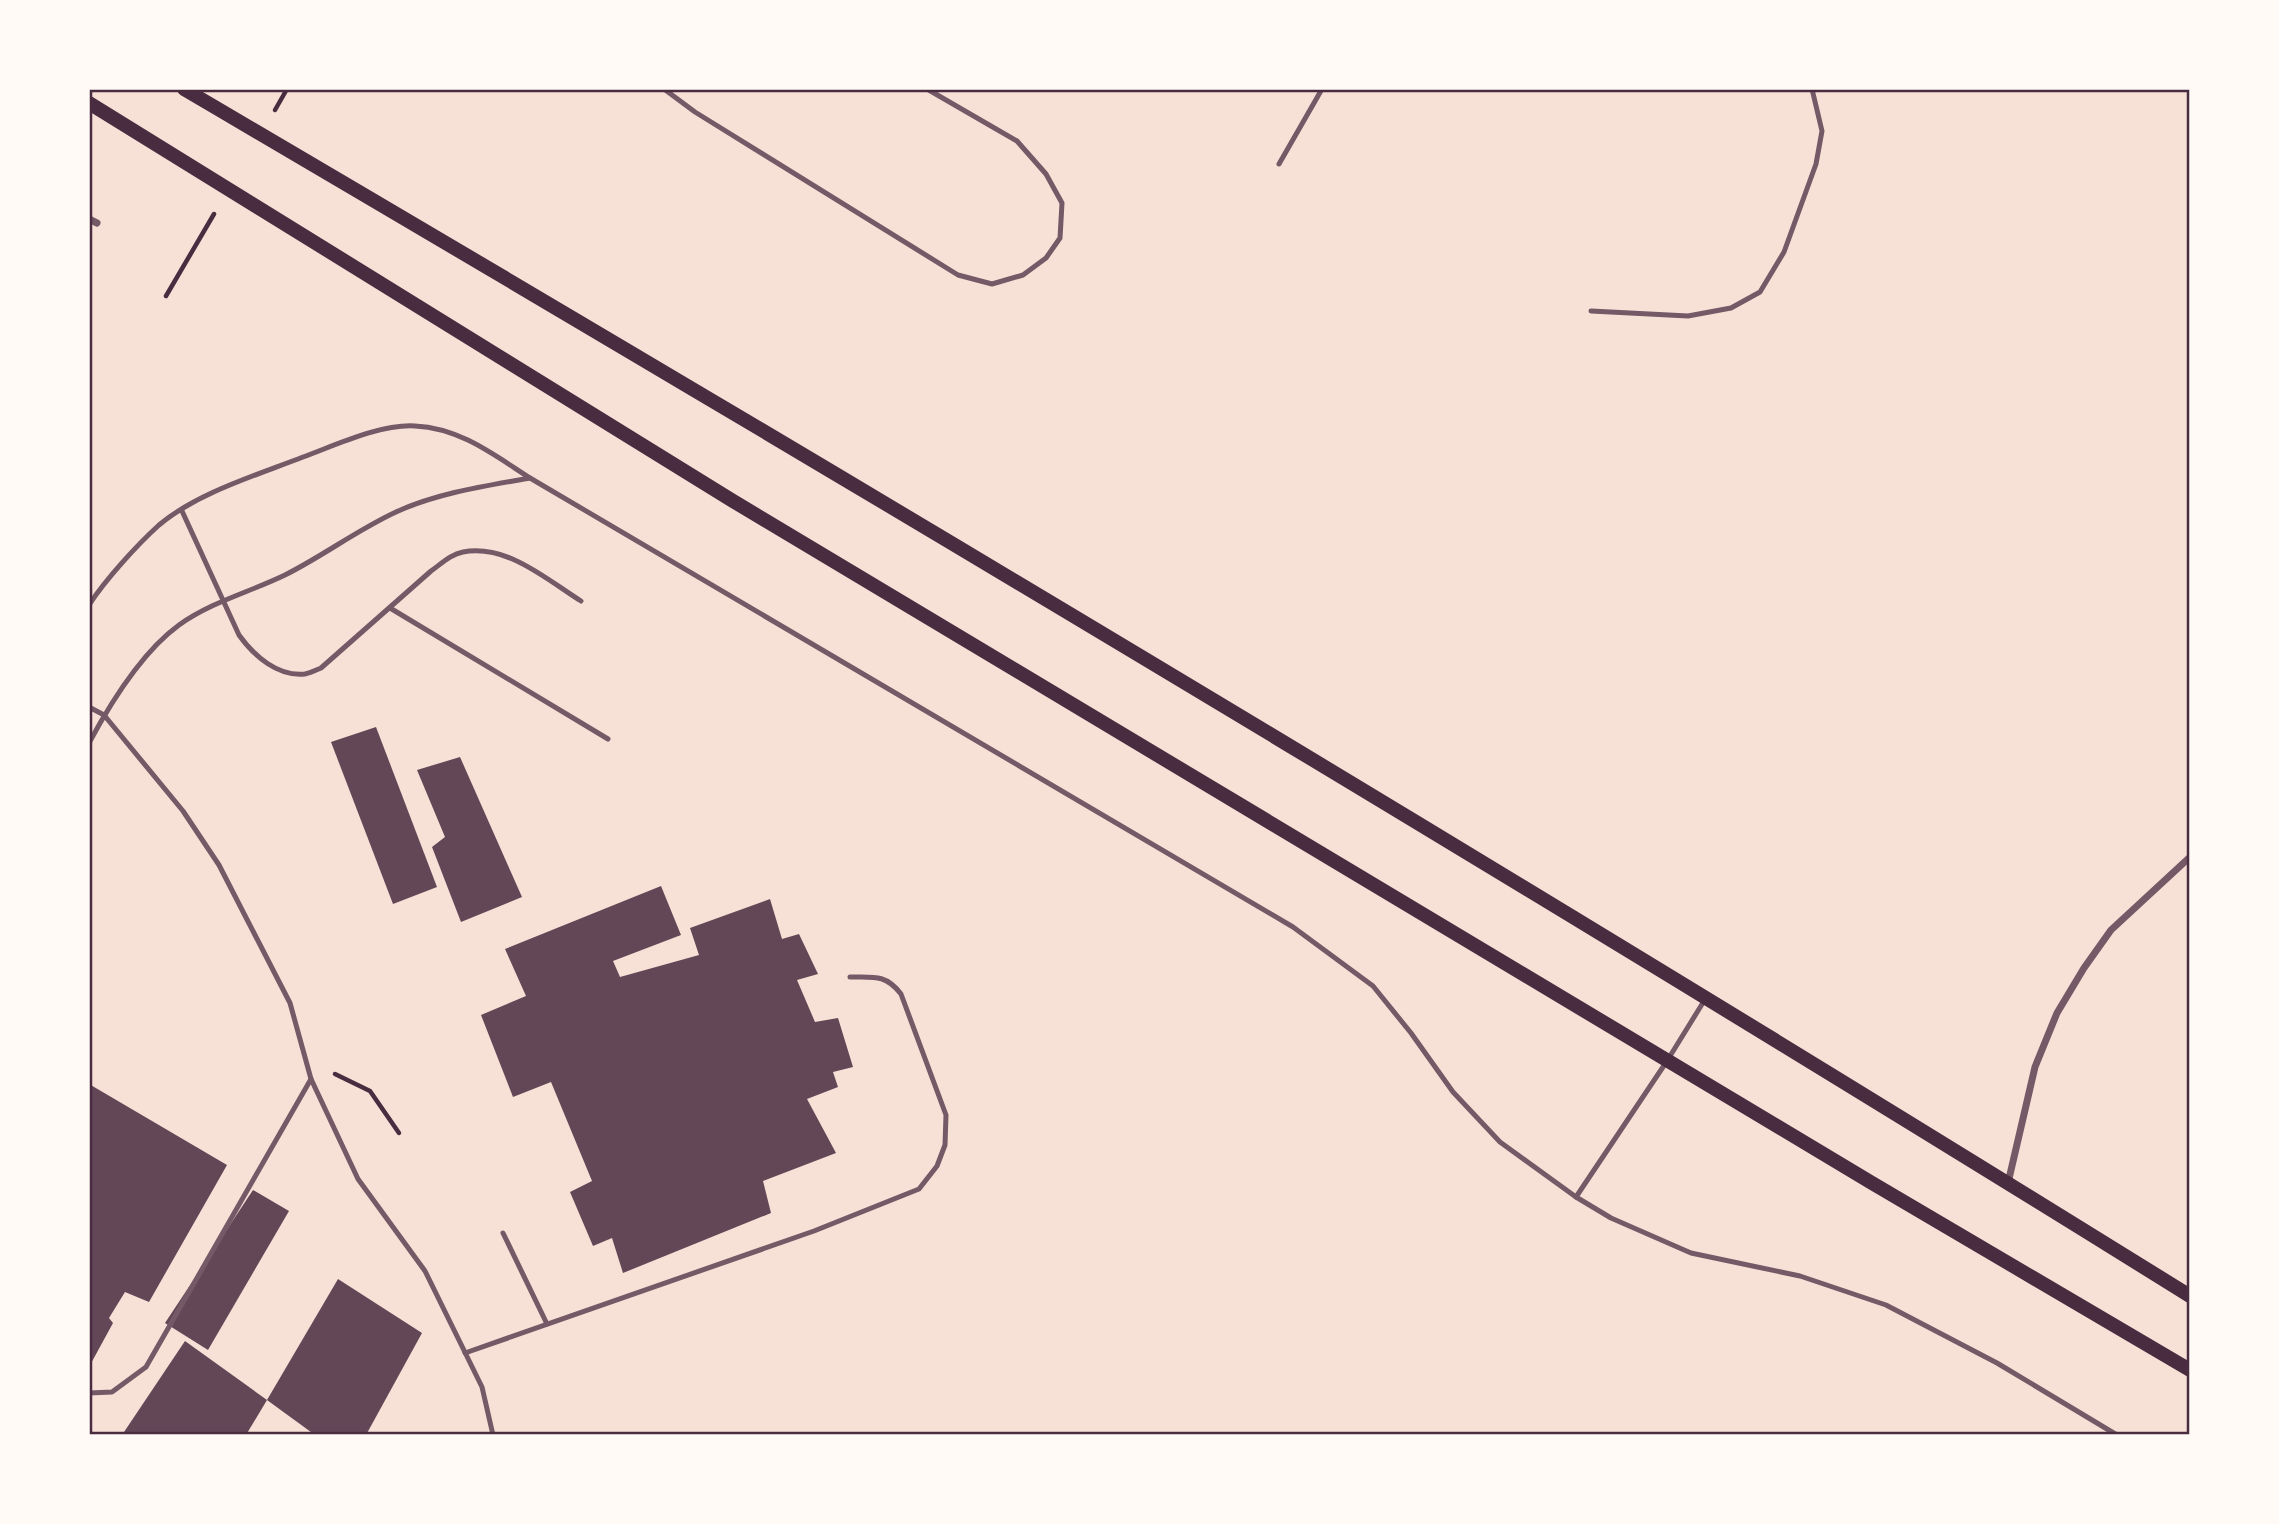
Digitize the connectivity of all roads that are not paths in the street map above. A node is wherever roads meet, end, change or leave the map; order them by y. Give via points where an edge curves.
1 (184, 89) edge
2 (664, 89) edge
3 (927, 89) edge
4 (1322, 89) edge
5 (1812, 89) edge
6 (89, 103) edge
7 (1279, 164) dead end
8 (1591, 311) dead end
9 (530, 478) junction
10 (182, 511) junction
11 (223, 601) junction
12 (581, 601) dead end
13 (89, 605) edge
14 (390, 608) junction
15 (89, 707) edge
16 (104, 715) junction
17 (608, 739) dead end
18 (89, 743) edge
19 (2190, 857) edge
20 (850, 977) dead end
21 (1706, 998) junction
22 (1667, 1061) junction
23 (311, 1079) junction
24 (2008, 1183) junction
25 (1576, 1197) junction
26 (503, 1233) dead end
27 (2190, 1296) edge
28 (547, 1324) junction
29 (465, 1353) junction
30 (2190, 1370) edge
31 (89, 1393) edge
32 (493, 1435) edge
33 (2117, 1435) edge

1 - 21 main road via 672,376
2 - 3 lane via 958,275 992,284 1023,275 1046,258 1059,238 1062,203 1046,174 1017,141
4 - 7 lane
5 - 8 lane via 1822,131 1816,164 1784,252 1760,292 1731,308 1688,316
6 - 22 main road via 733,501
9 - 10 lane via 473,441 414,426 337,444
9 - 11 lane via 478,487 397,512 284,575
9 - 25 lane via 1293,927 1373,986 1453,1092 1500,1142
10 - 11 lane
10 - 13 lane via 160,525
11 - 14 lane via 239,635 264,663 306,674 321,668
11 - 16 lane via 178,625 155,646
12 - 14 lane via 518,561 500,554 462,552 431,571
14 - 17 lane
15 - 16 lane
16 - 18 lane
16 - 23 lane via 183,811 219,864 290,1003
19 - 24 street via 2111,930 2057,1013 2035,1067
20 - 28 lane via 892,982 901,994 946,1115 945,1145 937,1166 919,1189 814,1231
21 - 22 lane
21 - 24 main road
22 - 25 lane
22 - 30 main road
23 - 29 lane via 358,1180 425,1271
23 - 31 lane via 146,1367 112,1392
24 - 27 main road
25 - 33 lane via 1611,1218 1691,1253 1801,1276 1886,1305 1997,1363
26 - 28 lane
28 - 29 lane
29 - 32 lane via 482,1387

